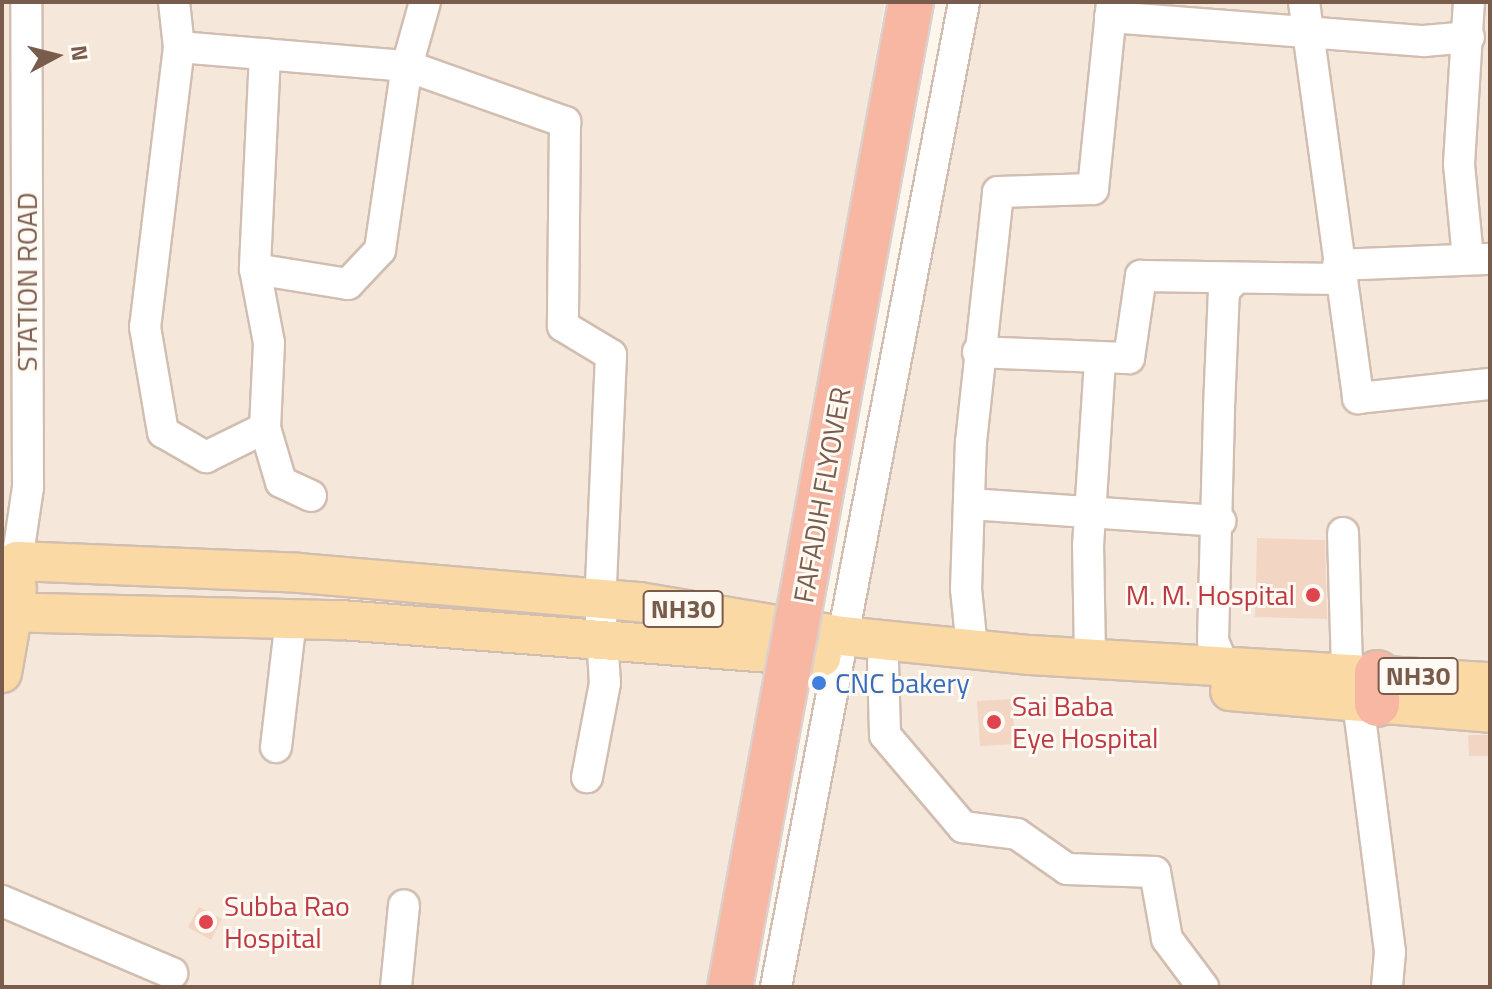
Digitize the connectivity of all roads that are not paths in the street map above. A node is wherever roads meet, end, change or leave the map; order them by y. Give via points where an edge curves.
1 (26, 2) edge
2 (174, 2) edge
3 (425, 2) edge
4 (894, 2) edge
5 (911, 2) edge
6 (938, 2) edge
7 (964, 2) edge
8 (1304, 2) edge
9 (1469, 2) edge
10 (1111, 10) edge
11 (1307, 34) junction
12 (1469, 37) junction
13 (179, 47) junction
14 (265, 54) junction
15 (407, 66) junction
16 (1479, 258) edge
17 (255, 269) junction
18 (1339, 272) junction
19 (1235, 279) junction
20 (978, 352) junction
21 (1100, 362) junction
22 (1490, 384) edge
23 (265, 428) junction
24 (311, 496) dead end
25 (970, 504) junction
26 (1095, 514) junction
27 (1220, 521) junction
28 (1343, 533) dead end
29 (10, 565) edge
30 (600, 602) junction
31 (10, 610) edge
32 (291, 619) junction
33 (775, 639) junction
34 (603, 640) junction
35 (840, 647) junction
36 (972, 648) junction
37 (1090, 657) junction
38 (883, 662) junction
39 (1224, 667) junction
40 (2, 673) edge
41 (1490, 682) edge
42 (1365, 688) junction
43 (1490, 713) edge
44 (276, 747) dead end
45 (587, 777) dead end
46 (2, 901) edge
47 (404, 905) dead end
48 (172, 973) dead end
49 (396, 987) edge
50 (714, 987) edge
51 (730, 987) edge
52 (758, 987) edge
53 (776, 987) edge
54 (1203, 987) edge
55 (1387, 987) edge

1 - 29 street, STATION ROAD via 28,487
2 - 13 street
3 - 15 street
4 - 33 street
5 - 51 highway, FAFADIH FLYOVER, bridge
6 - 52 highway, FAFADIH FLYOVER
7 - 35 street
8 - 11 street
9 - 12 street
10 - 11 street
10 - 20 street via 1093,189 998,192
11 - 12 street
11 - 18 street
12 - 16 street via 1459,164
13 - 14 street
13 - 23 street via 145,327 163,432 206,457
14 - 15 street
14 - 17 street
15 - 17 street via 380,250 348,284
15 - 30 street via 565,122 563,326 611,355
16 - 18 street
17 - 23 street via 269,343
18 - 19 street
18 - 22 street via 1358,398
19 - 21 street via 1141,276 1129,358
19 - 27 street via 1223,304
20 - 21 street
20 - 25 street
21 - 26 street
23 - 24 street via 281,482
25 - 26 street
25 - 36 street via 966,589
26 - 27 street
26 - 37 street via 1088,546
27 - 39 street via 1213,641
28 - 42 street
29 - 30 main road, NH30 via 299,573
29 - 31 main road
30 - 33 main road, NH30
30 - 34 street
31 - 32 main road, NH30
31 - 40 main road
32 - 34 main road, NH30
32 - 44 street
33 - 34 main road, NH30
33 - 35 main road, NH30
33 - 50 street
34 - 45 street via 605,683
35 - 36 main road, NH30
35 - 38 main road, NH30
35 - 53 street
36 - 37 main road, NH30
37 - 39 main road, NH30
38 - 42 main road, NH30
38 - 54 street via 885,735 963,827 1017,834 1067,869 1155,872 1167,939
39 - 42 main road, NH30
41 - 42 main road, NH30
42 - 43 main road, NH30
42 - 55 street via 1390,952
46 - 48 street
47 - 49 street

